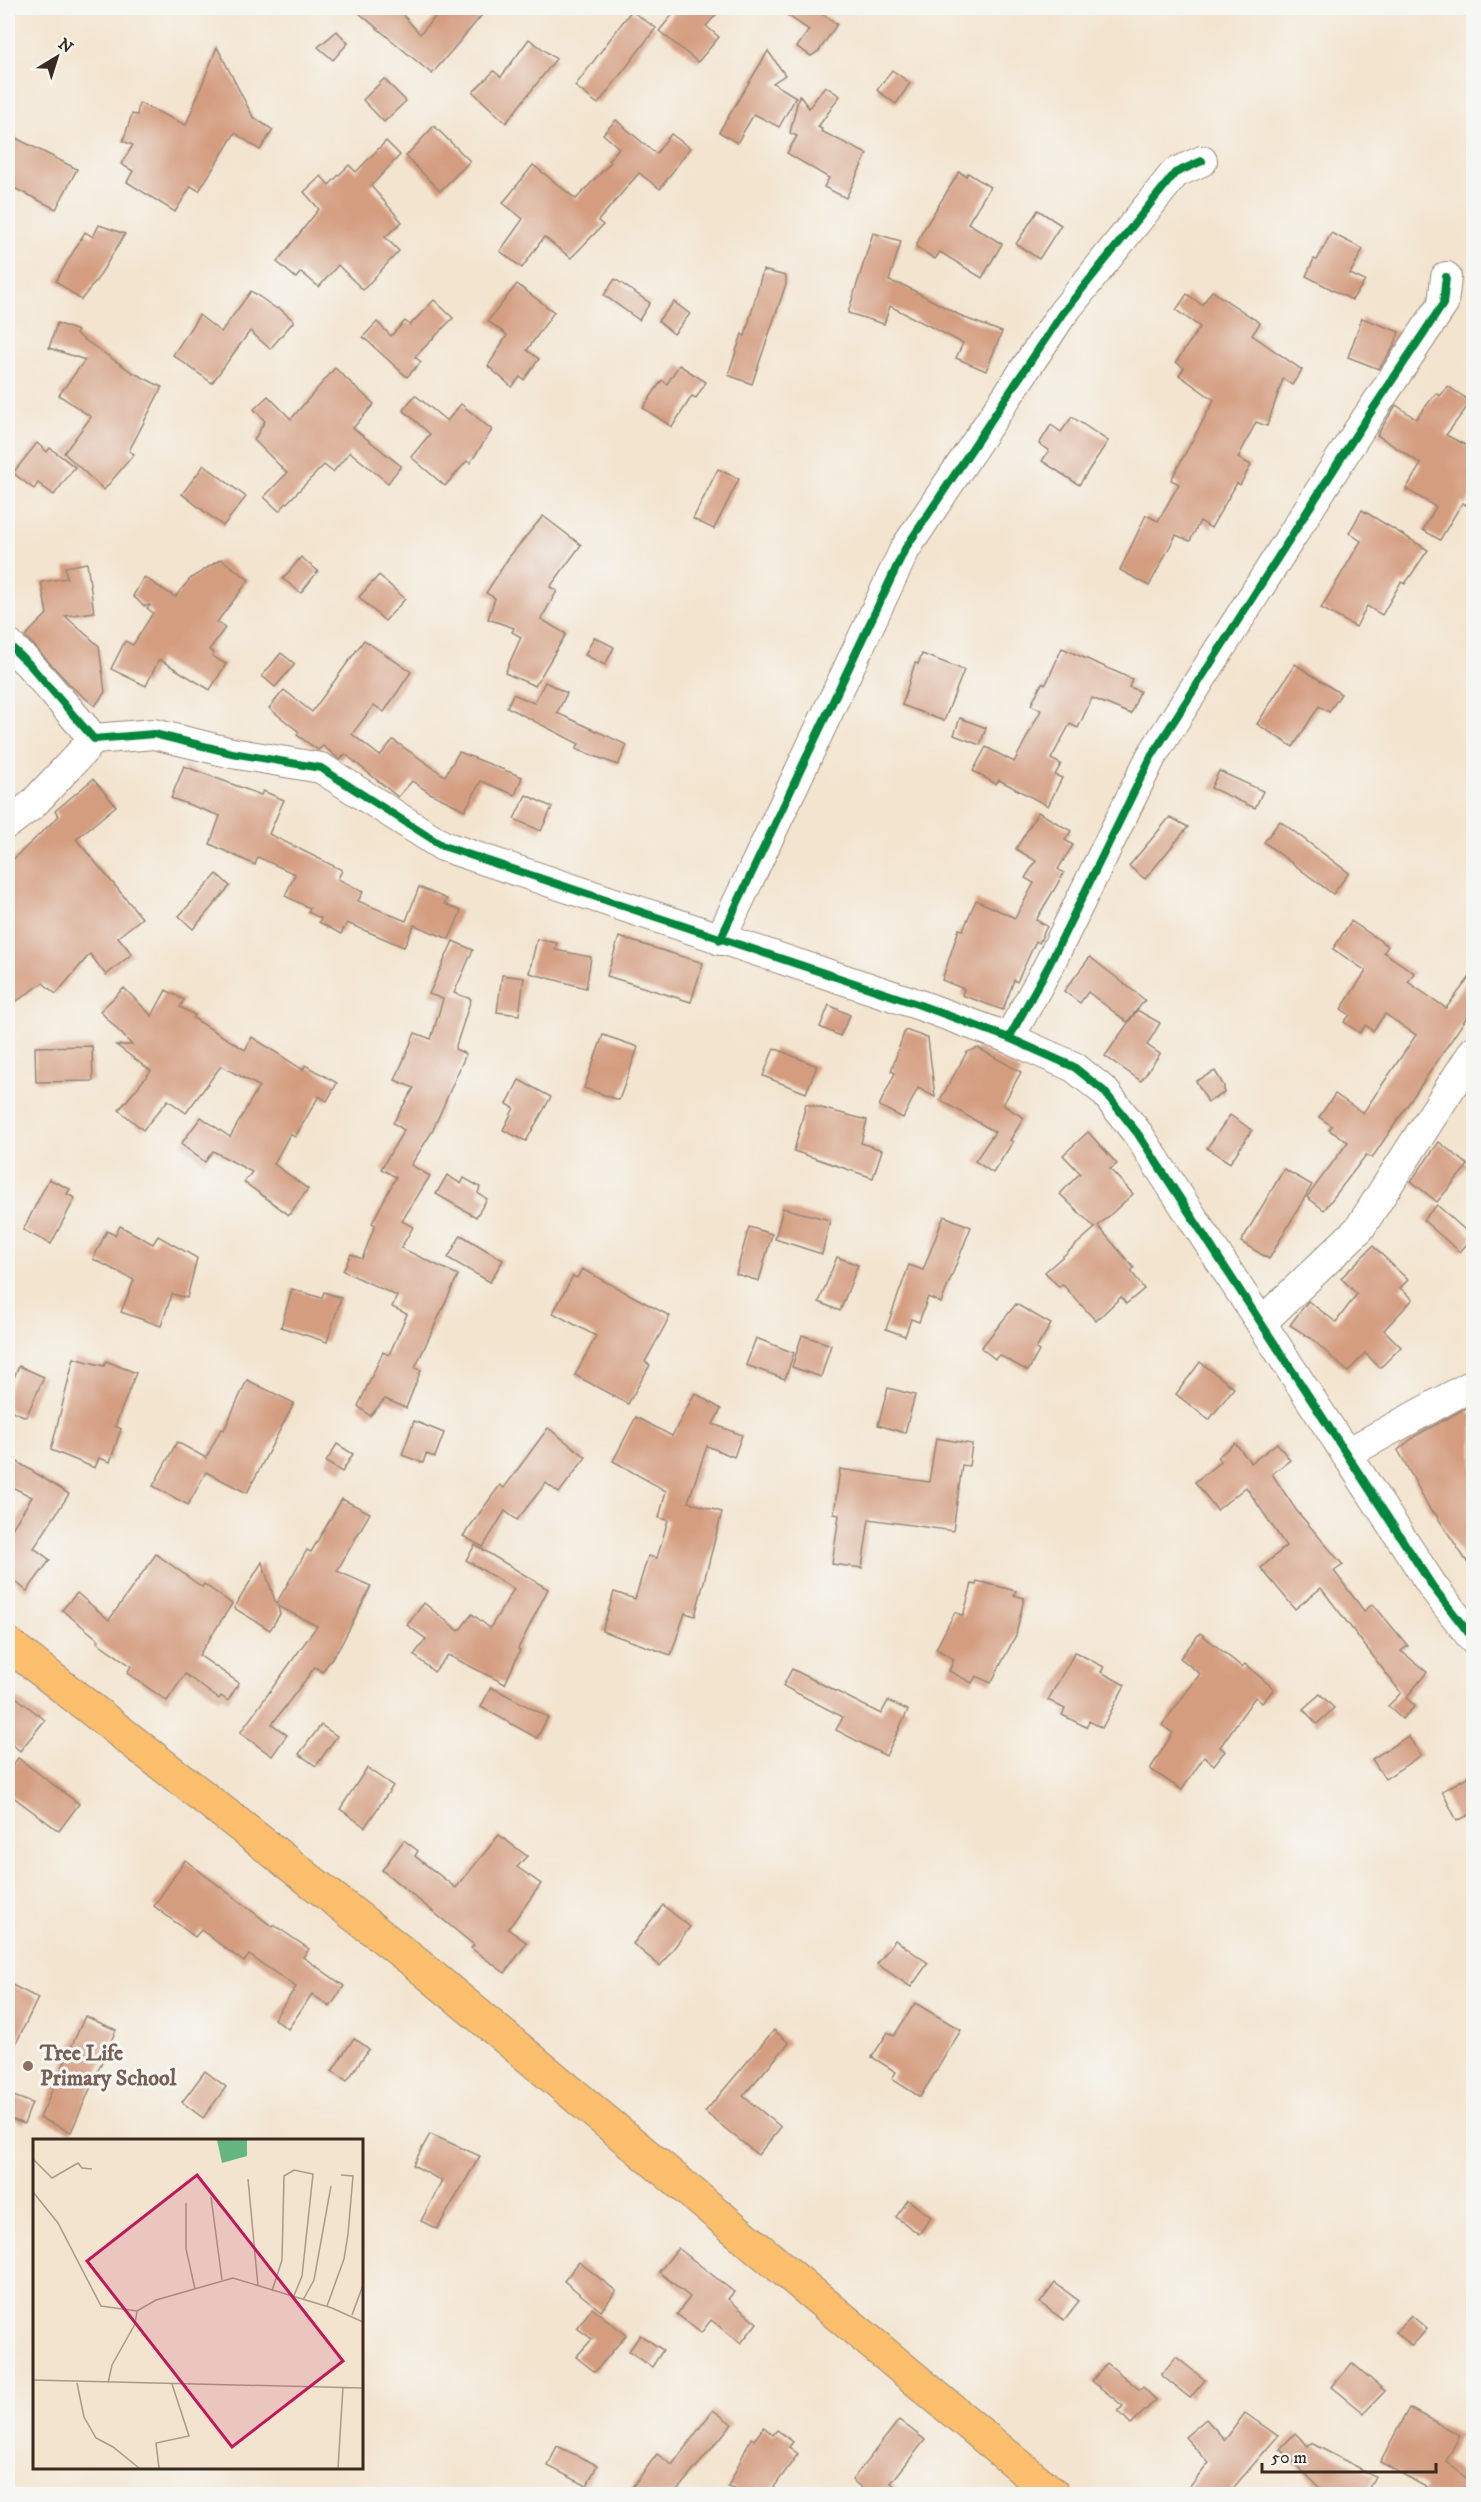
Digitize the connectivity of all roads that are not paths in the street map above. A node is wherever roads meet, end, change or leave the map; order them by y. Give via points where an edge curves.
1 (1202, 161) dead end
2 (1446, 277) dead end
3 (8, 644) edge
4 (94, 739) junction
5 (8, 823) edge
6 (720, 940) junction
7 (1009, 1038) junction
8 (1473, 1051) edge
9 (1261, 1323) junction
10 (1473, 1384) edge
11 (1347, 1454) junction
12 (1473, 1640) edge
13 (8, 1644) edge
14 (1053, 2494) edge

1 - 6 street via 1175,173 1062,314 904,549
2 - 7 street via 1443,304 1151,757
3 - 4 street
4 - 5 street via 32,805
4 - 6 street via 154,734 232,753 321,768 443,846
6 - 7 street
7 - 9 street via 1074,1067 1104,1090 1138,1134
8 - 9 street via 1359,1229
9 - 11 street
10 - 11 street
11 - 12 street via 1433,1587
13 - 14 main road via 417,1964

